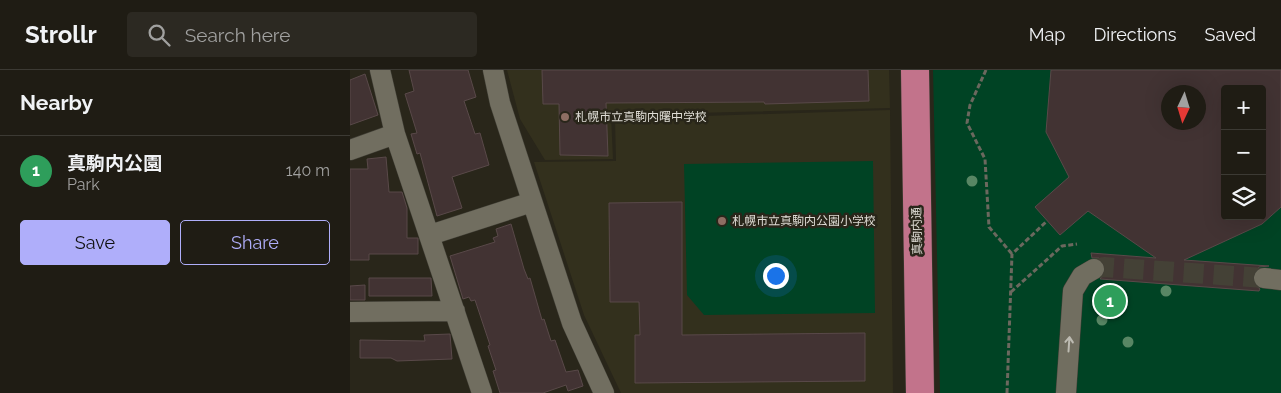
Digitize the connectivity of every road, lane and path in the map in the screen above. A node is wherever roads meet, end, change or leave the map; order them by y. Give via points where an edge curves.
1 (380, 70) edge
2 (493, 70) edge
3 (915, 70) edge
4 (986, 70) edge
5 (395, 134) junction
6 (350, 150) edge
7 (532, 202) junction
8 (1047, 221) dead end
9 (430, 235) junction
10 (1077, 244) dead end
11 (1012, 254) junction
12 (1094, 269) tunnel mouth
13 (1010, 292) junction
14 (455, 311) junction
15 (350, 312) edge
16 (482, 393) edge
17 (604, 393) edge
18 (920, 393) edge
19 (1007, 393) edge
20 (1066, 393) edge

1 - 5 street
2 - 7 street via 500,103
3 - 18 highway, 真駒内通
4 - 11 path via 970,105 967,123 984,159 989,227
5 - 6 street
5 - 9 street
7 - 9 street
7 - 17 street via 572,323
8 - 11 path
9 - 14 street
10 - 13 path via 1062,246
11 - 13 path
20 -> 12 street via 1073,291 1082,276
13 - 19 path
14 - 15 street
14 - 16 street

